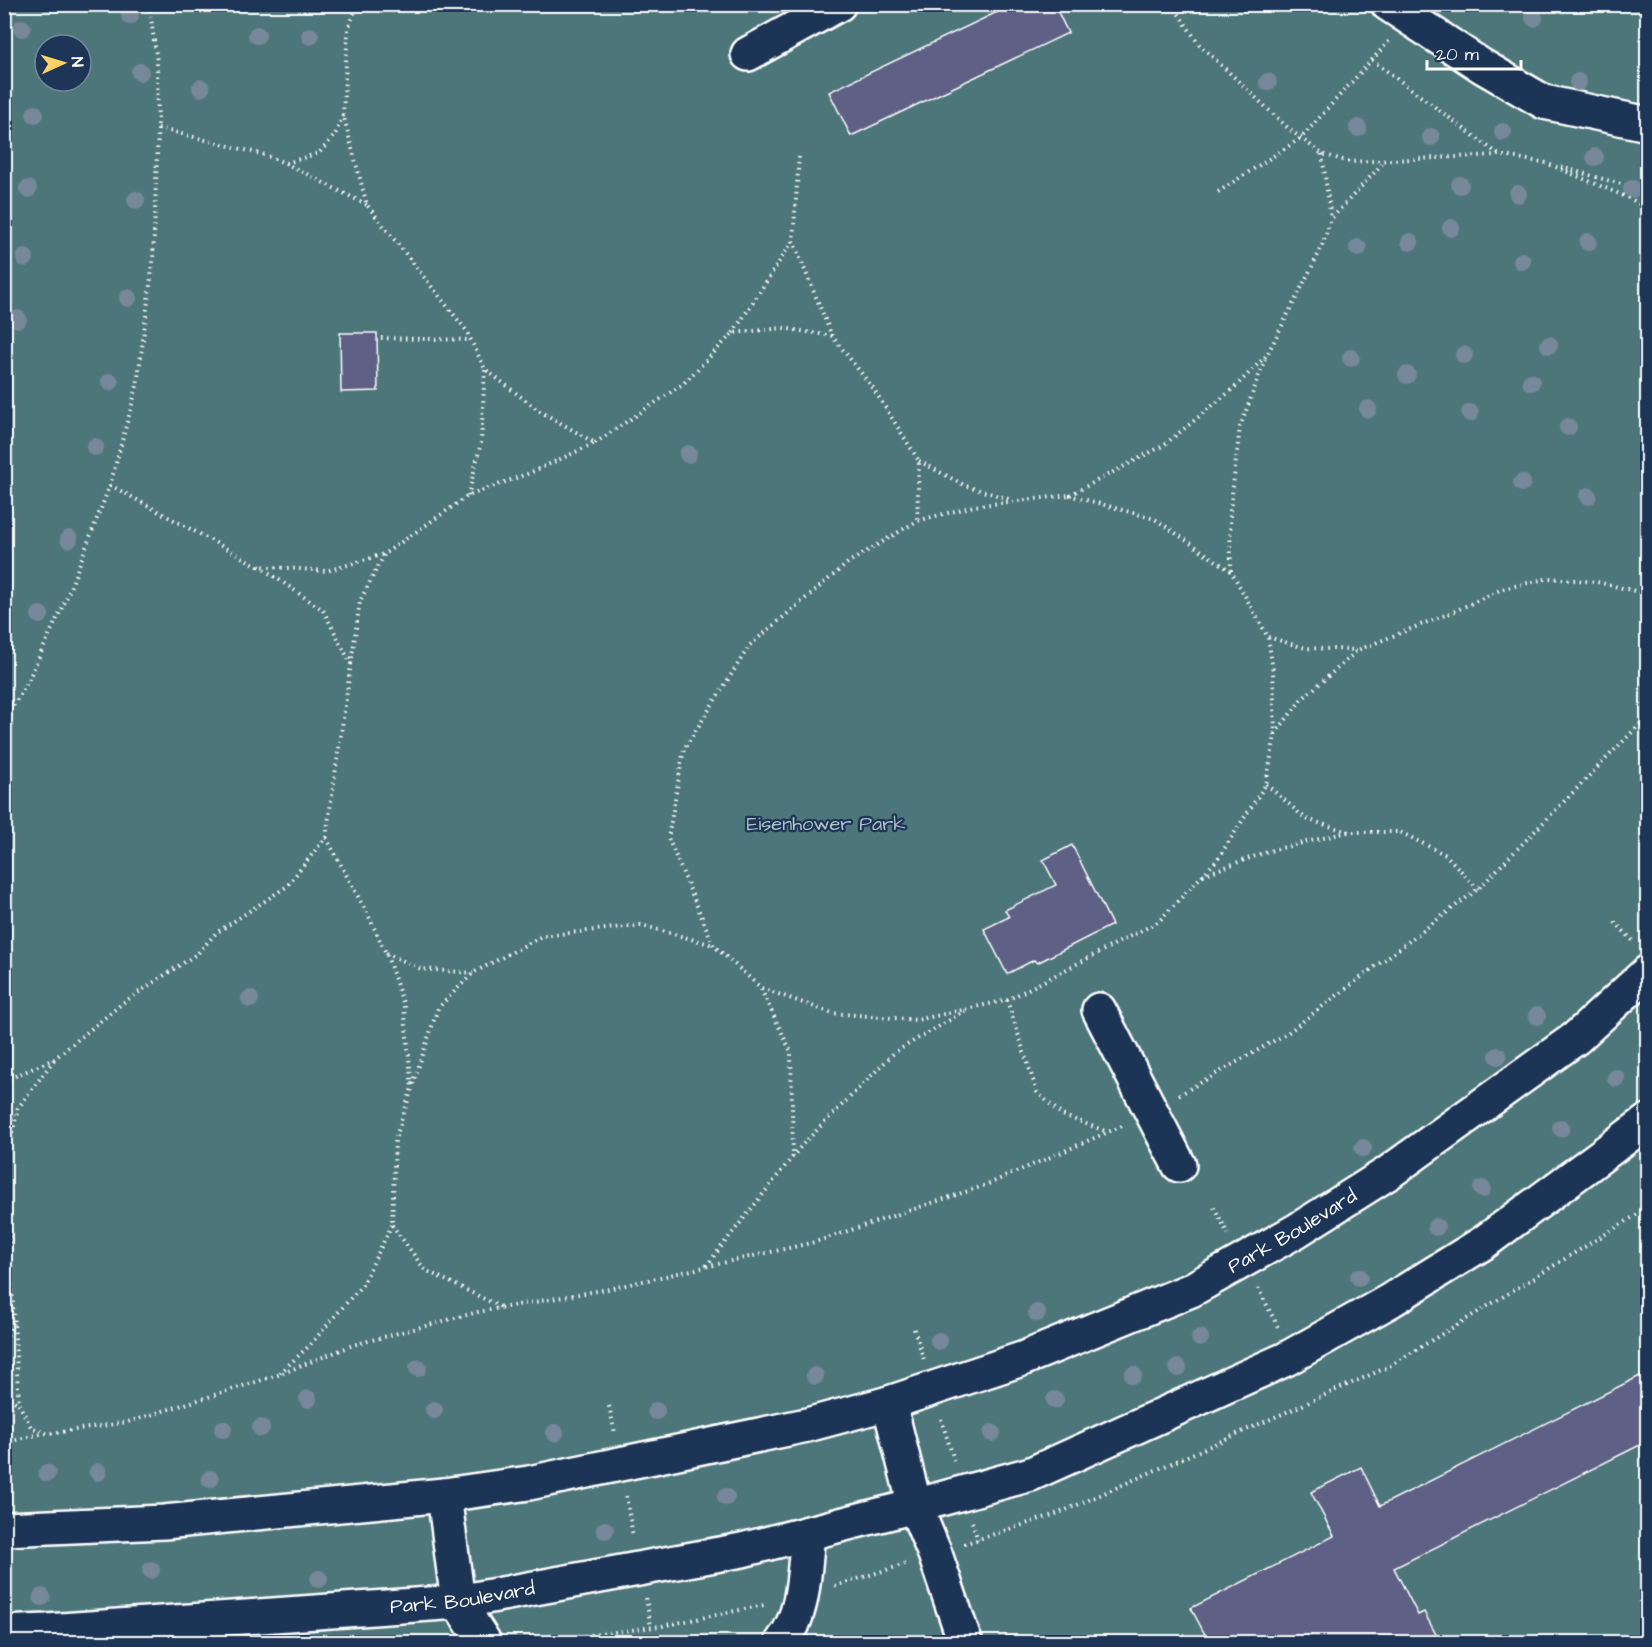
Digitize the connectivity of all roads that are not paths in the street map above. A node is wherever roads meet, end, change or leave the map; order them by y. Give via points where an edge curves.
1 (838, 4) edge
2 (1388, 4) edge
3 (748, 54) dead end
4 (1647, 124) edge
5 (1644, 960) edge
6 (1099, 1010) dead end
7 (1647, 1121) edge
8 (1179, 1165) dead end
9 (889, 1403) junction
10 (444, 1495) junction
11 (915, 1506) junction
12 (4, 1529) edge
13 (808, 1533) junction
14 (458, 1602) junction
15 (4, 1633) edge
16 (484, 1642) edge
17 (782, 1642) edge
18 (965, 1642) edge

1 - 3 street
2 - 4 street via 1544,102
5 - 9 street, Park Boulevard via 1576,1038 1388,1173 1287,1236 1191,1290 1022,1359
6 - 8 street
7 - 11 street, Park Boulevard via 1483,1243 1286,1359 1030,1474
9 - 10 street, Park Boulevard via 807,1425 529,1484
9 - 11 street
10 - 12 street, Park Boulevard via 164,1522
10 - 14 street
11 - 13 street, Park Boulevard
11 - 18 street
13 - 14 street, Park Boulevard via 742,1550
13 - 17 street via 801,1598 791,1631
14 - 15 street, Park Boulevard
14 - 16 street

